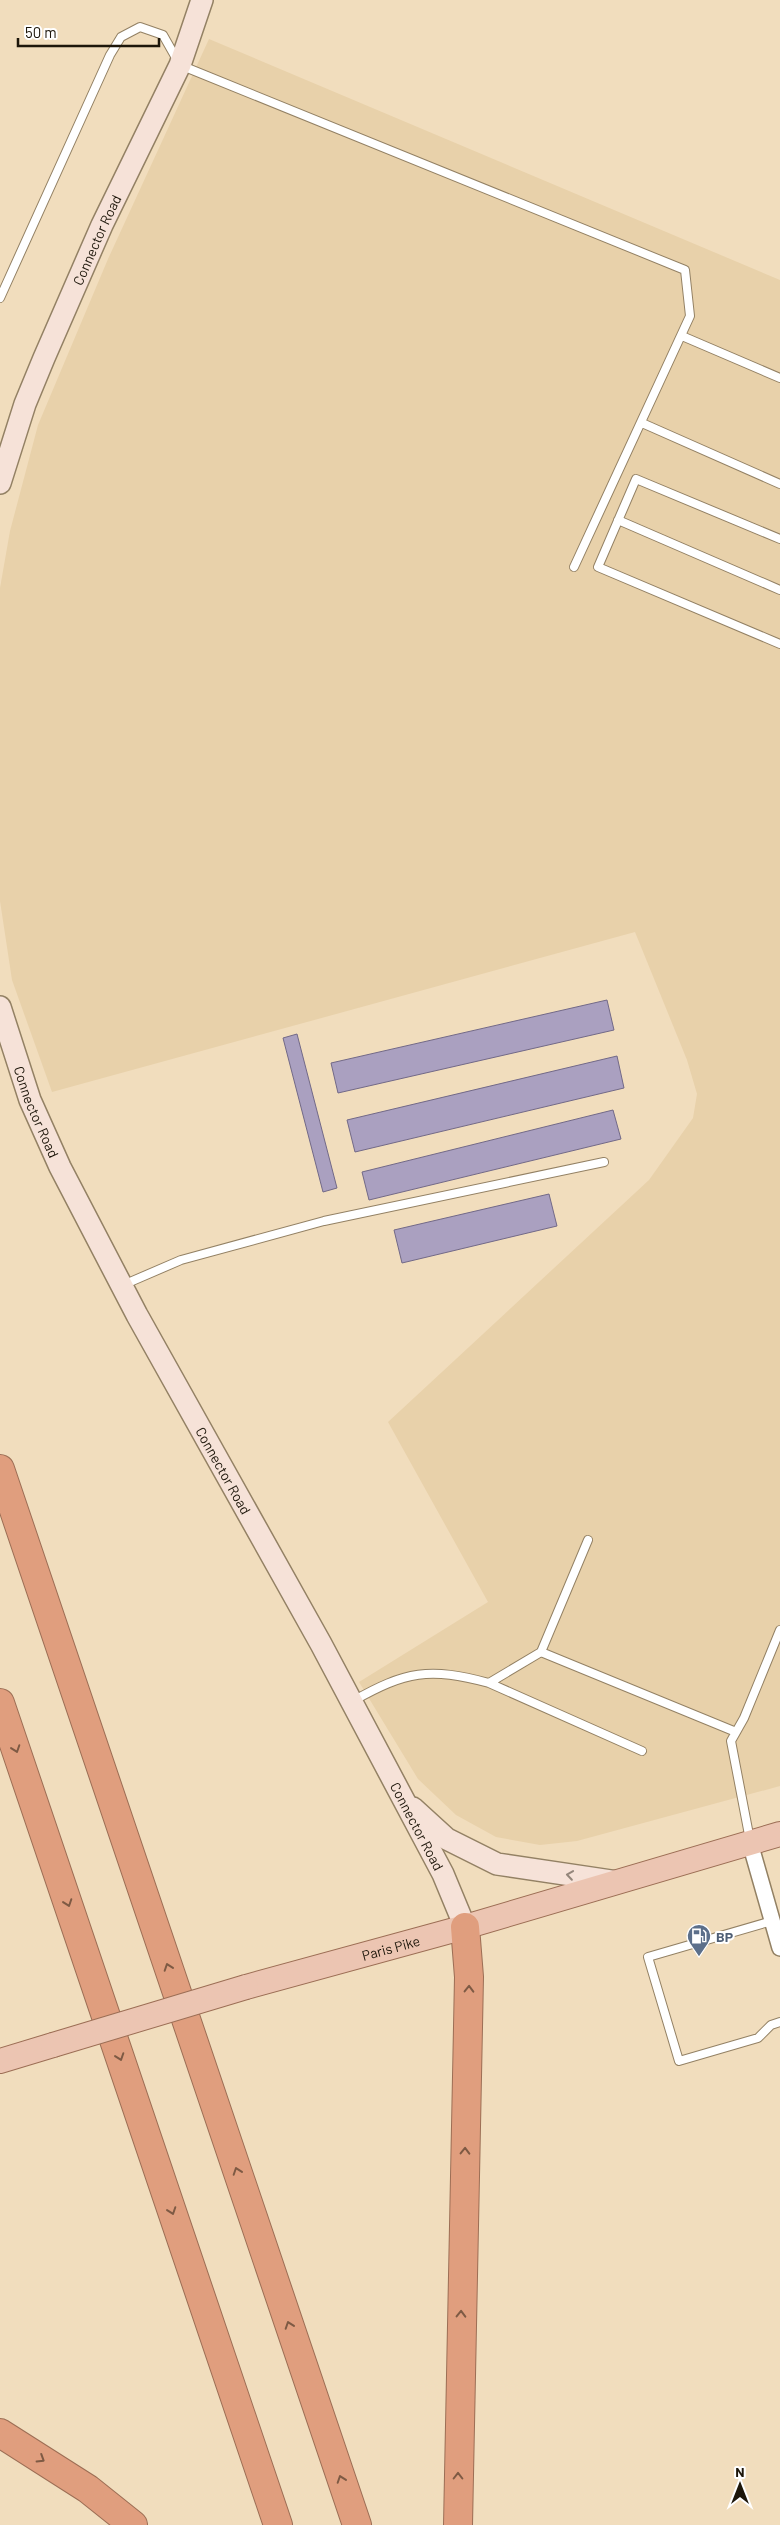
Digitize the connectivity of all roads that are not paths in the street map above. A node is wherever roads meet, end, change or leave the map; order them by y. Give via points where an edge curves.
1 (202, 0) edge
2 (180, 66) junction
3 (0, 298) edge
4 (682, 336) junction
5 (780, 378) edge
6 (642, 423) junction
7 (0, 483) edge
8 (780, 484) edge
9 (618, 520) junction
10 (780, 539) edge
11 (574, 567) dead end
12 (780, 590) edge
13 (780, 644) edge
14 (0, 1007) edge
15 (604, 1162) dead end
16 (122, 1286) junction
17 (0, 1469) edge
18 (588, 1540) dead end
19 (779, 1633) edge
20 (541, 1652) junction
21 (488, 1683) junction
22 (352, 1702) junction
23 (0, 1703) edge
24 (736, 1732) junction
25 (642, 1751) dead end
26 (400, 1796) junction
27 (780, 1834) edge
28 (750, 1843) junction
29 (618, 1882) junction
30 (464, 1927) junction
31 (777, 1935) edge
32 (780, 2022) edge
33 (0, 2061) edge
34 (0, 2433) edge
35 (133, 2525) edge
36 (278, 2525) edge
37 (357, 2525) edge
38 (458, 2525) edge

1 - 2 main road, Connector Road
2 - 3 lane via 163,35 140,27 121,37
2 - 4 lane via 685,270 690,316
2 - 7 main road, Connector Road via 102,225 44,358 25,404
4 - 5 lane
4 - 6 lane
6 - 8 lane
6 - 11 lane
9 - 10 lane via 636,479
9 - 12 lane
9 - 13 lane via 598,568
14 - 16 main road, Connector Road via 44,1135
15 - 16 lane via 324,1221 182,1260
16 - 22 main road, Connector Road
37 -> 17 highway
18 - 20 lane
19 - 24 lane
20 - 21 lane
20 - 24 lane
21 - 22 lane via 432,1672 409,1675 381,1685
21 - 25 lane
22 - 26 main road, Connector Road
23 -> 36 highway
24 - 28 lane via 731,1741
29 -> 26 main road via 497,1864 447,1839
26 - 30 main road, Connector Road via 443,1874
27 - 28 main road, Paris Pike
28 - 29 main road, Paris Pike
28 - 31 street
29 - 30 main road, Paris Pike
30 - 33 main road, Paris Pike, bridge via 246,1987
38 -> 30 highway via 469,1977
31 - 32 lane via 648,1956 679,2061 758,2038 771,2025
34 -> 35 highway via 88,2489

